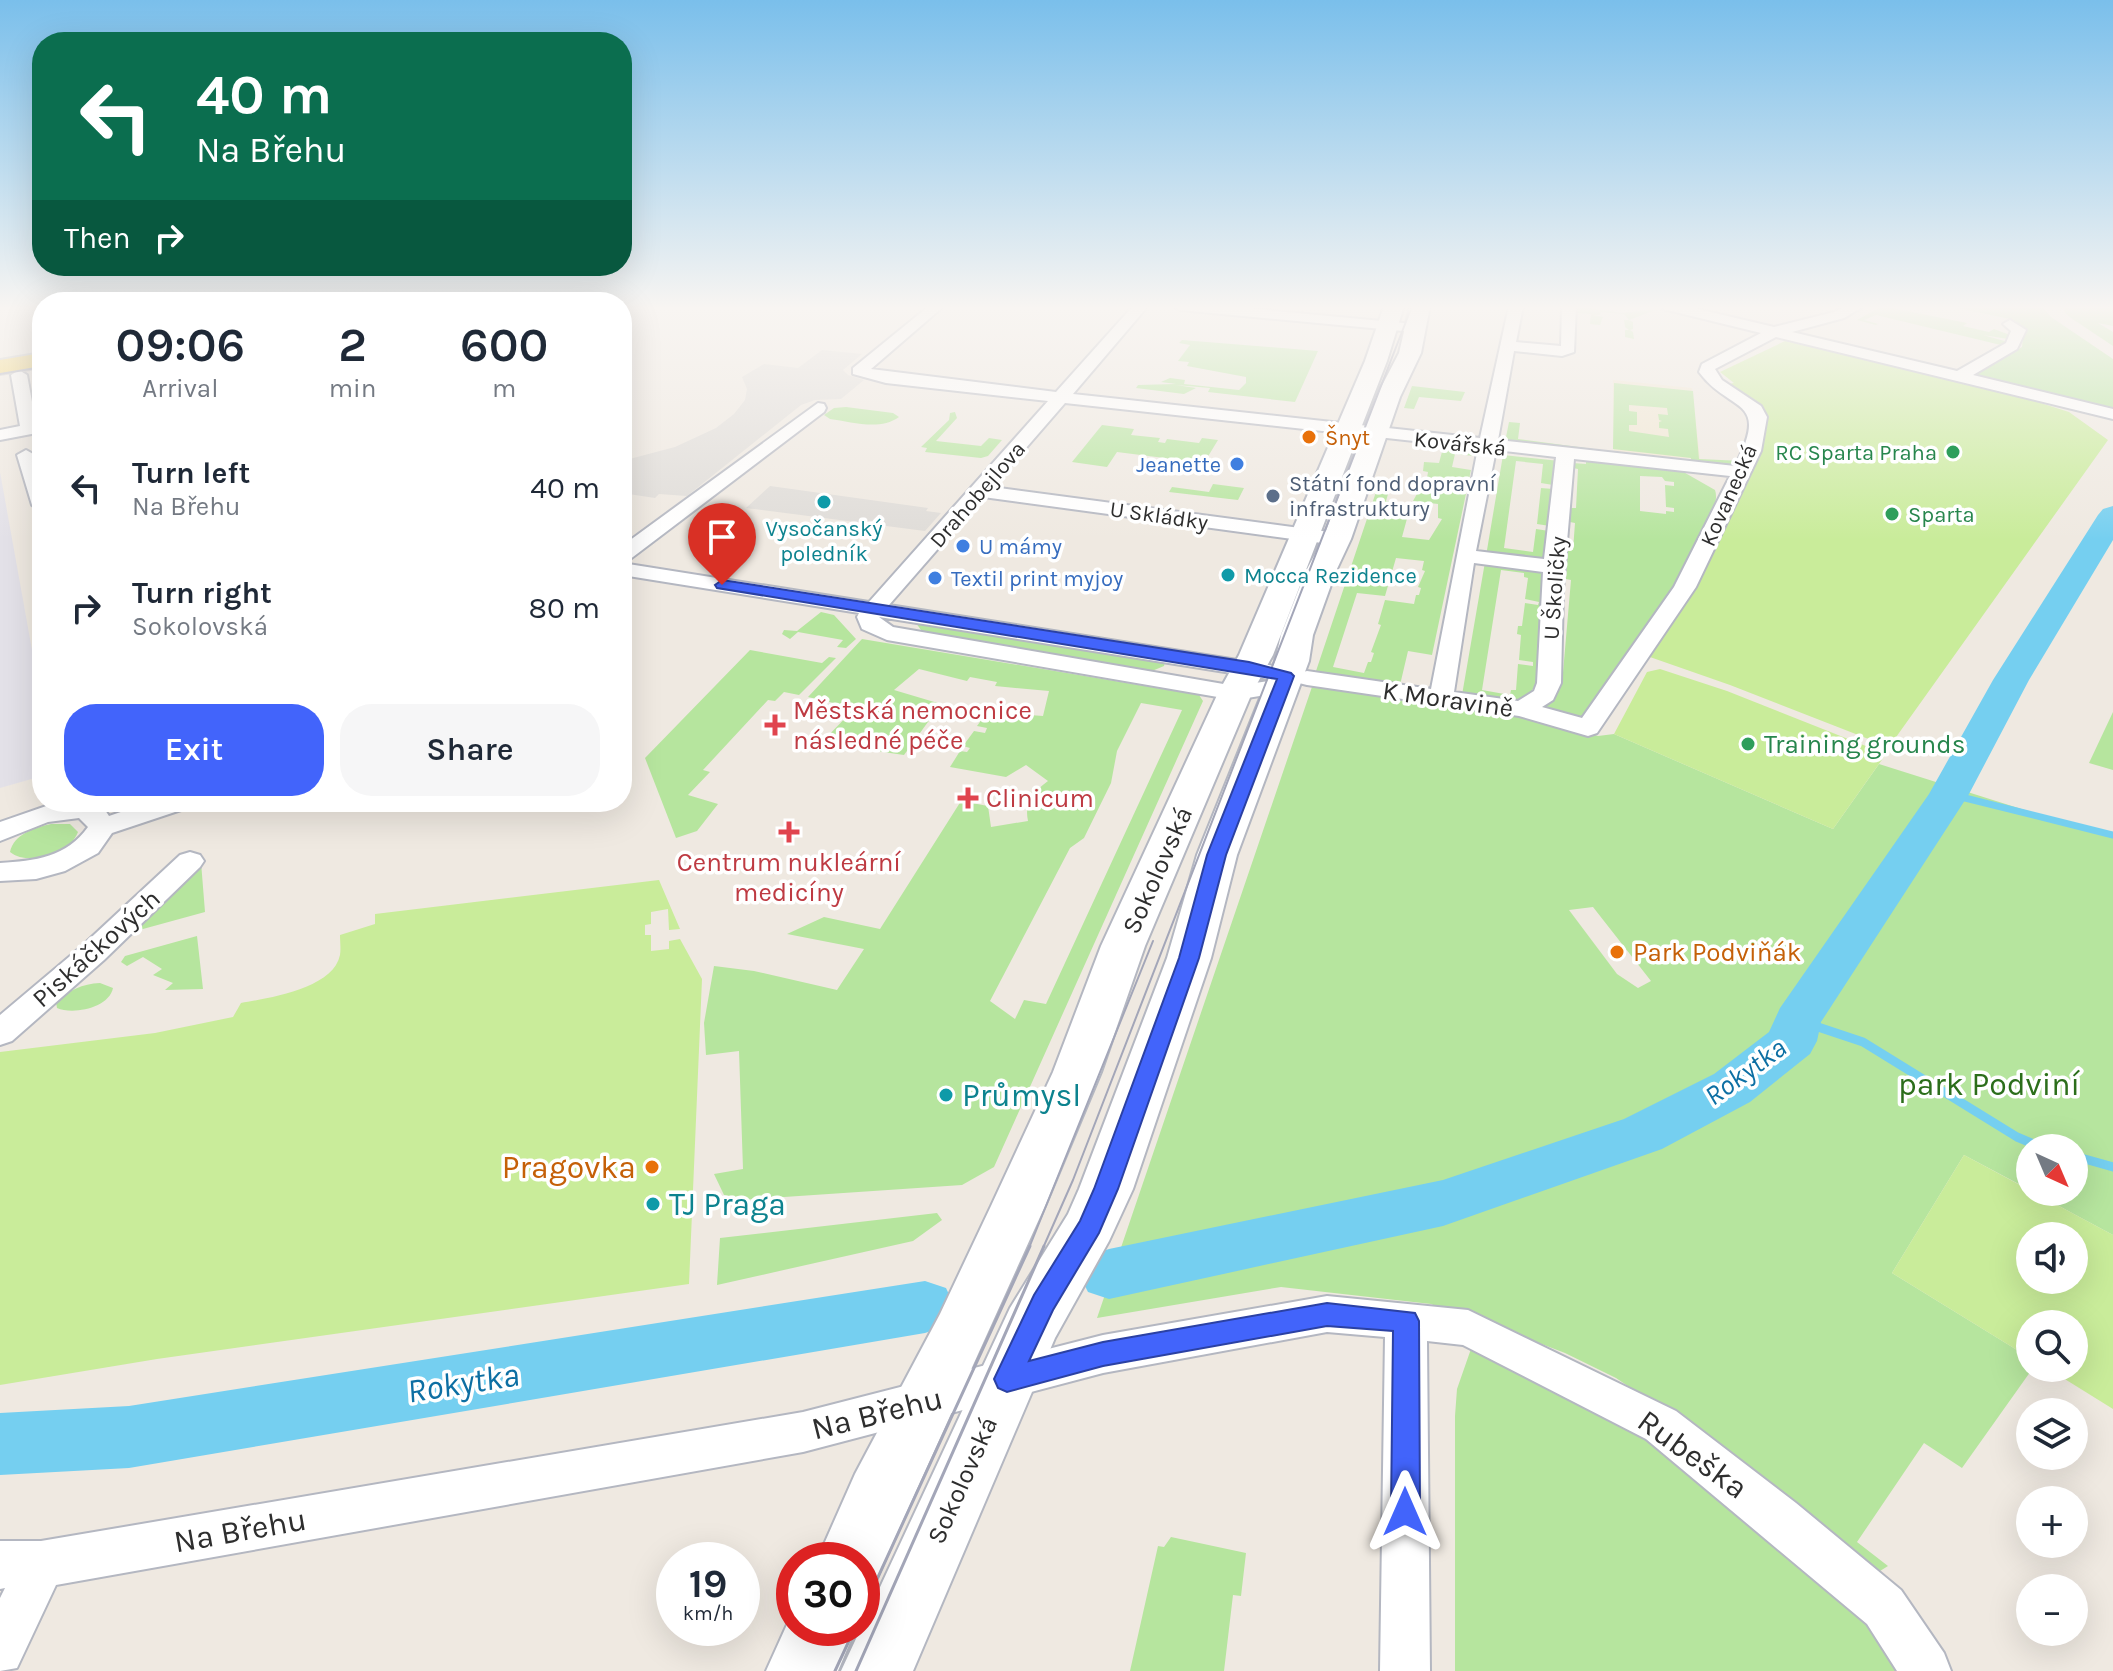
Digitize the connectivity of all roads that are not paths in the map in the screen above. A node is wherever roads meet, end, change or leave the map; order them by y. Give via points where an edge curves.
1 (19, 384) edge
2 (937, 384) edge
3 (1071, 384) edge
4 (1366, 384) edge
5 (1396, 384) edge
6 (1500, 384) edge
7 (1718, 384) edge
8 (1987, 384) edge
9 (1059, 398) junction
10 (818, 408) dead end
11 (2113, 414) edge
12 (32, 420) edge
13 (32, 429) edge
14 (1347, 431) junction
15 (1375, 434) junction
16 (0, 435) edge
17 (1488, 446) junction
18 (1565, 454) junction
19 (1735, 481) junction
20 (980, 491) junction
21 (1305, 535) junction
22 (1337, 539) junction
23 (632, 548) edge
24 (1465, 556) junction
25 (1555, 567) junction
26 (632, 571) edge
27 (874, 609) junction
28 (1272, 680) junction
29 (1441, 698) junction
30 (1522, 709) junction
31 (1588, 728) joint
32 (32, 800) edge
33 (47, 812) edge
34 (86, 812) edge
35 (147, 812) edge
36 (0, 818) edge
37 (102, 827) junction
38 (0, 833) edge
39 (190, 861) dead end
40 (0, 872) edge
41 (0, 1033) edge
42 (1406, 1321) junction
43 (1007, 1379) junction
44 (927, 1400) junction
45 (858, 1542) edge
46 (20, 1565) edge
47 (813, 1646) edge
48 (0, 1651) edge
49 (802, 1671) edge
50 (877, 1671) edge
51 (1405, 1671) edge
52 (1926, 1671) edge

1 - 12 street
2 - 9 street, Kovářská
3 - 9 street, Drahobejlova
4 - 14 main road, Sokolovská
5 - 15 main road, Sokolovská
6 - 17 street
7 - 19 street, Kovanecká via 1753,406 1758,417 1752,451
8 - 11 street
9 - 14 street, Kovářská
9 - 20 street, Drahobejlova
10 - 23 street
13 - 16 street
14 - 15 street, Kovářská
14 - 21 main road, Sokolovská
15 - 17 street, Kovářská
15 - 22 main road, Sokolovská
17 - 18 street, Kovářská
17 - 24 street
18 - 19 street, Kovářská via 1682,466
18 - 25 street, U Školičky
19 - 31 street, Kovanecká via 1685,587
20 - 21 street, U Skládky
20 - 27 street, Drahobejlova
21 - 22 street, U Skládky
21 - 28 main road, Sokolovská
22 - 28 main road, Sokolovská
24 - 25 street
24 - 29 street
25 - 30 street, U Školičky via 1549,683 1544,695
26 - 27 street
27 - 28 street, K Moravině via 870,624 887,633
28 - 29 street, K Moravině
28 - 43 main road, Sokolovská via 1189,958 1106,1189
28 - 44 main road, Sokolovská via 1123,946 1077,1072
29 - 30 street, K Moravině
30 - 31 street, K Moravině
32 - 36 street
33 - 38 street
34 - 37 street
35 - 37 street
37 - 40 street via 88,847 55,865
39 - 41 street, Piskáčkových
42 - 43 street, Na Břehu via 1327,1314 1103,1354
42 - 51 street
42 - 52 street, Rubeška via 1468,1328 1661,1425 1884,1607
43 - 44 street, Na Břehu
43 - 50 main road, Sokolovská
44 - 45 main road, Sokolovská
44 - 46 street, Na Břehu via 803,1432
46 - 48 street
47 - 49 main road

